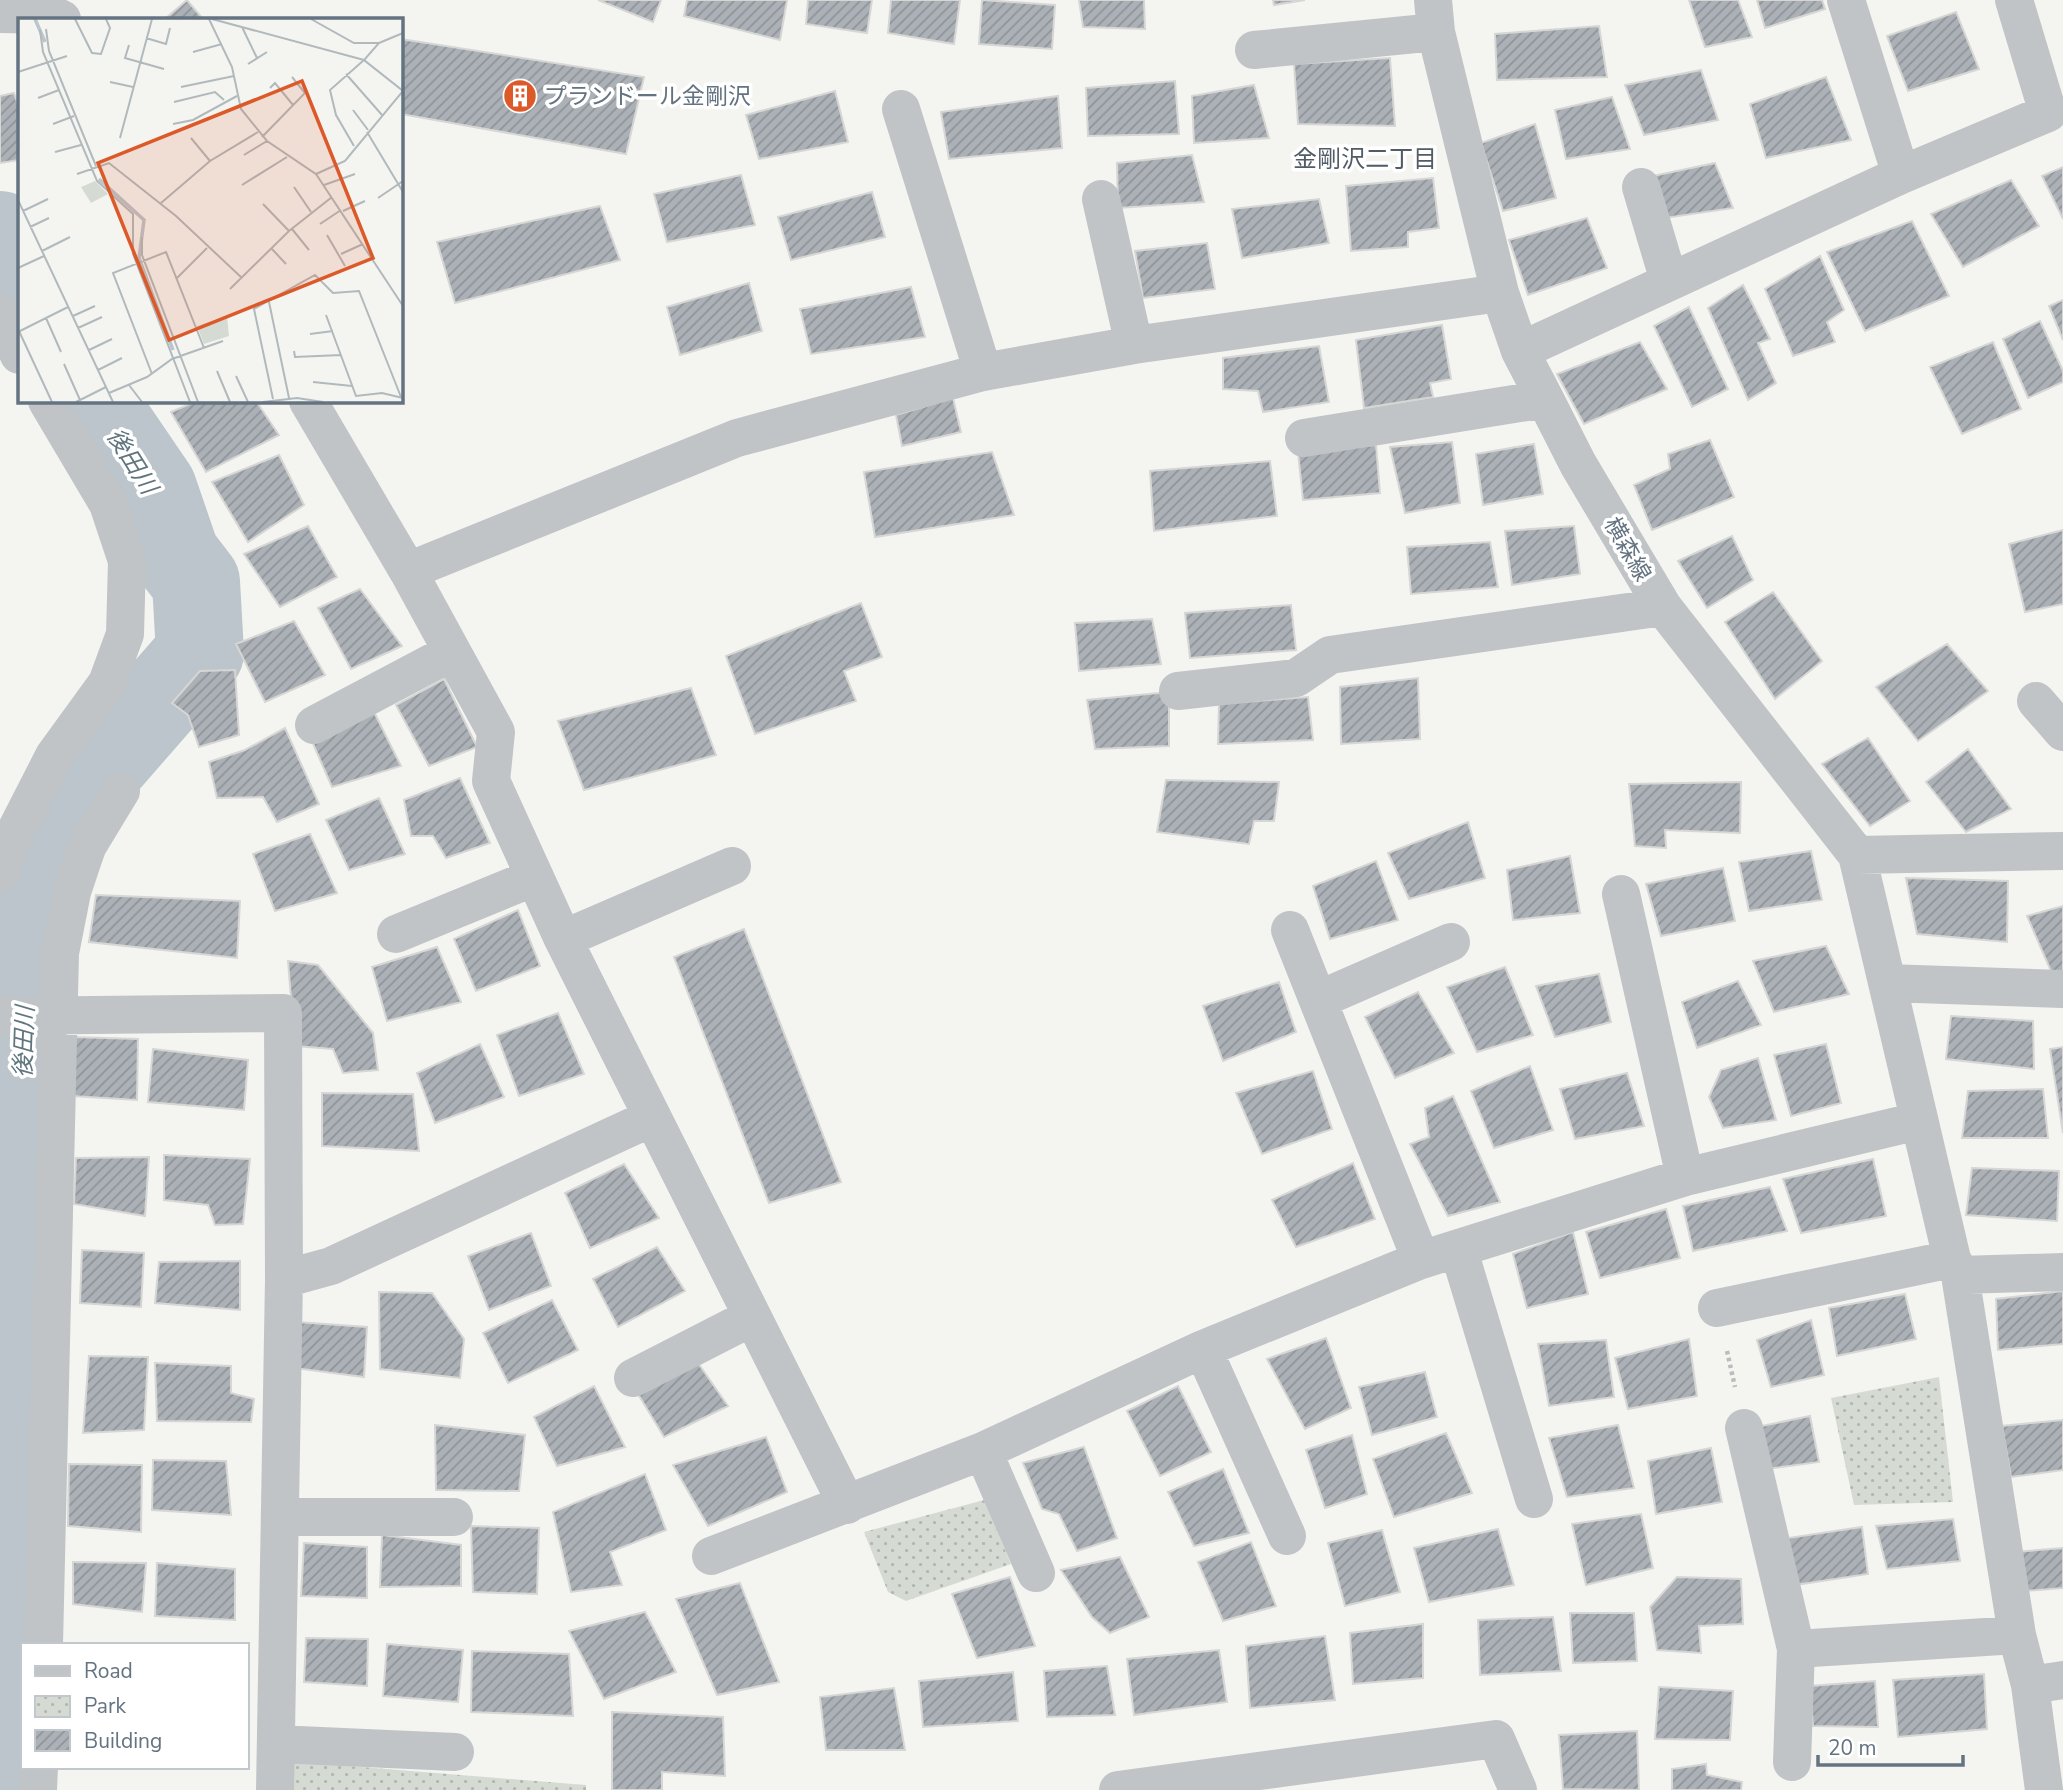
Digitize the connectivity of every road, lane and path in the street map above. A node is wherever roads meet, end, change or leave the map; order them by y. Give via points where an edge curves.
1 (1846, 0) edge
2 (2014, 0) edge
3 (0, 14) edge
4 (1435, 16) edge
5 (60, 18) edge
6 (1254, 50) dead end
7 (901, 109) dead end
8 (1901, 175) junction
9 (1641, 187) dead end
10 (1101, 199) dead end
11 (1669, 281) junction
12 (1500, 293) junction
13 (0, 314) edge
14 (1134, 345) junction
15 (1520, 351) junction
16 (18, 353) edge
17 (983, 372) junction
18 (1545, 399) junction
19 (48, 402) edge
20 (309, 402) edge
21 (1304, 438) dead end
22 (408, 571) junction
23 (1662, 607) junction
24 (452, 652) junction
25 (1178, 691) dead end
26 (2036, 701) dead end
27 (314, 725) dead end
28 (2063, 732) edge
29 (121, 791) dead end
30 (2063, 851) edge
31 (1857, 855) junction
32 (732, 866) dead end
33 (0, 874) edge
34 (535, 877) junction
35 (1621, 894) dead end
36 (1290, 930) dead end
37 (396, 934) dead end
38 (563, 939) junction
39 (1451, 942) dead end
40 (1887, 983) junction
41 (2063, 989) edge
42 (1318, 1000) junction
43 (28, 1016) edge
44 (651, 1118) junction
45 (1918, 1121) junction
46 (1685, 1177) junction
47 (1458, 1251) junction
48 (1421, 1260) junction
49 (1956, 1267) junction
50 (2063, 1272) edge
51 (284, 1279) junction
52 (1717, 1308) joint
53 (752, 1317) junction
54 (1203, 1349) junction
55 (633, 1378) dead end
56 (1744, 1429) joint
57 (983, 1451) junction
58 (1534, 1499) dead end
59 (848, 1505) junction
60 (281, 1517) junction
61 (454, 1517) dead end
62 (1287, 1536) dead end
63 (711, 1556) dead end
64 (1037, 1573) dead end
65 (2017, 1635) junction
66 (44, 1643) edge
67 (1796, 1648) junction
68 (2046, 1683) edge
69 (276, 1744) junction
70 (455, 1752) dead end
71 (1792, 1762) dead end
72 (39, 1769) edge
73 (38, 1790) edge
74 (275, 1790) edge
75 (1118, 1790) edge
76 (1518, 1790) edge
77 (2044, 1790) edge

1 - 8 street
2 - 8 street via 2048,113
3 - 5 street
4 - 6 street
4 - 12 street, 横森線
7 - 17 street
8 - 11 street
9 - 11 street
10 - 14 street
11 - 15 street
12 - 14 street
12 - 15 street, 横森線
13 - 16 street
14 - 17 street
15 - 18 street, 横森線
17 - 22 street via 737,438
18 - 21 street
18 - 23 street, 横森線
19 - 33 street via 112,515 127,561 125,634 107,683 54,756 10,842
20 - 22 street
22 - 24 street
23 - 25 street via 1330,655 1296,678
23 - 31 street, 横森線
24 - 27 street
24 - 34 street via 496,732 491,780
26 - 28 street
29 - 43 street via 87,847 60,953
30 - 31 street
31 - 40 street
32 - 38 street
34 - 37 street
34 - 38 street
35 - 46 street
36 - 42 street
38 - 44 street
39 - 42 street
40 - 41 street
40 - 45 street
42 - 48 street
43 - 51 street via 283,1013
43 - 66 street
44 - 51 street via 331,1266
44 - 53 street
45 - 46 street
45 - 49 street
46 - 47 street
47 - 48 street
47 - 58 street
48 - 54 street
49 - 50 street
49 - 52 street
49 - 65 street
51 - 60 street
52 - 56 path
53 - 55 street
53 - 59 street
54 - 57 street
54 - 62 street
56 - 67 street
57 - 59 street
57 - 64 street
59 - 63 street
60 - 61 street
60 - 69 street
65 - 67 street
65 - 68 street
67 - 71 street
68 - 77 street
69 - 70 street
69 - 74 street
72 - 73 street
75 - 76 street via 1496,1739

